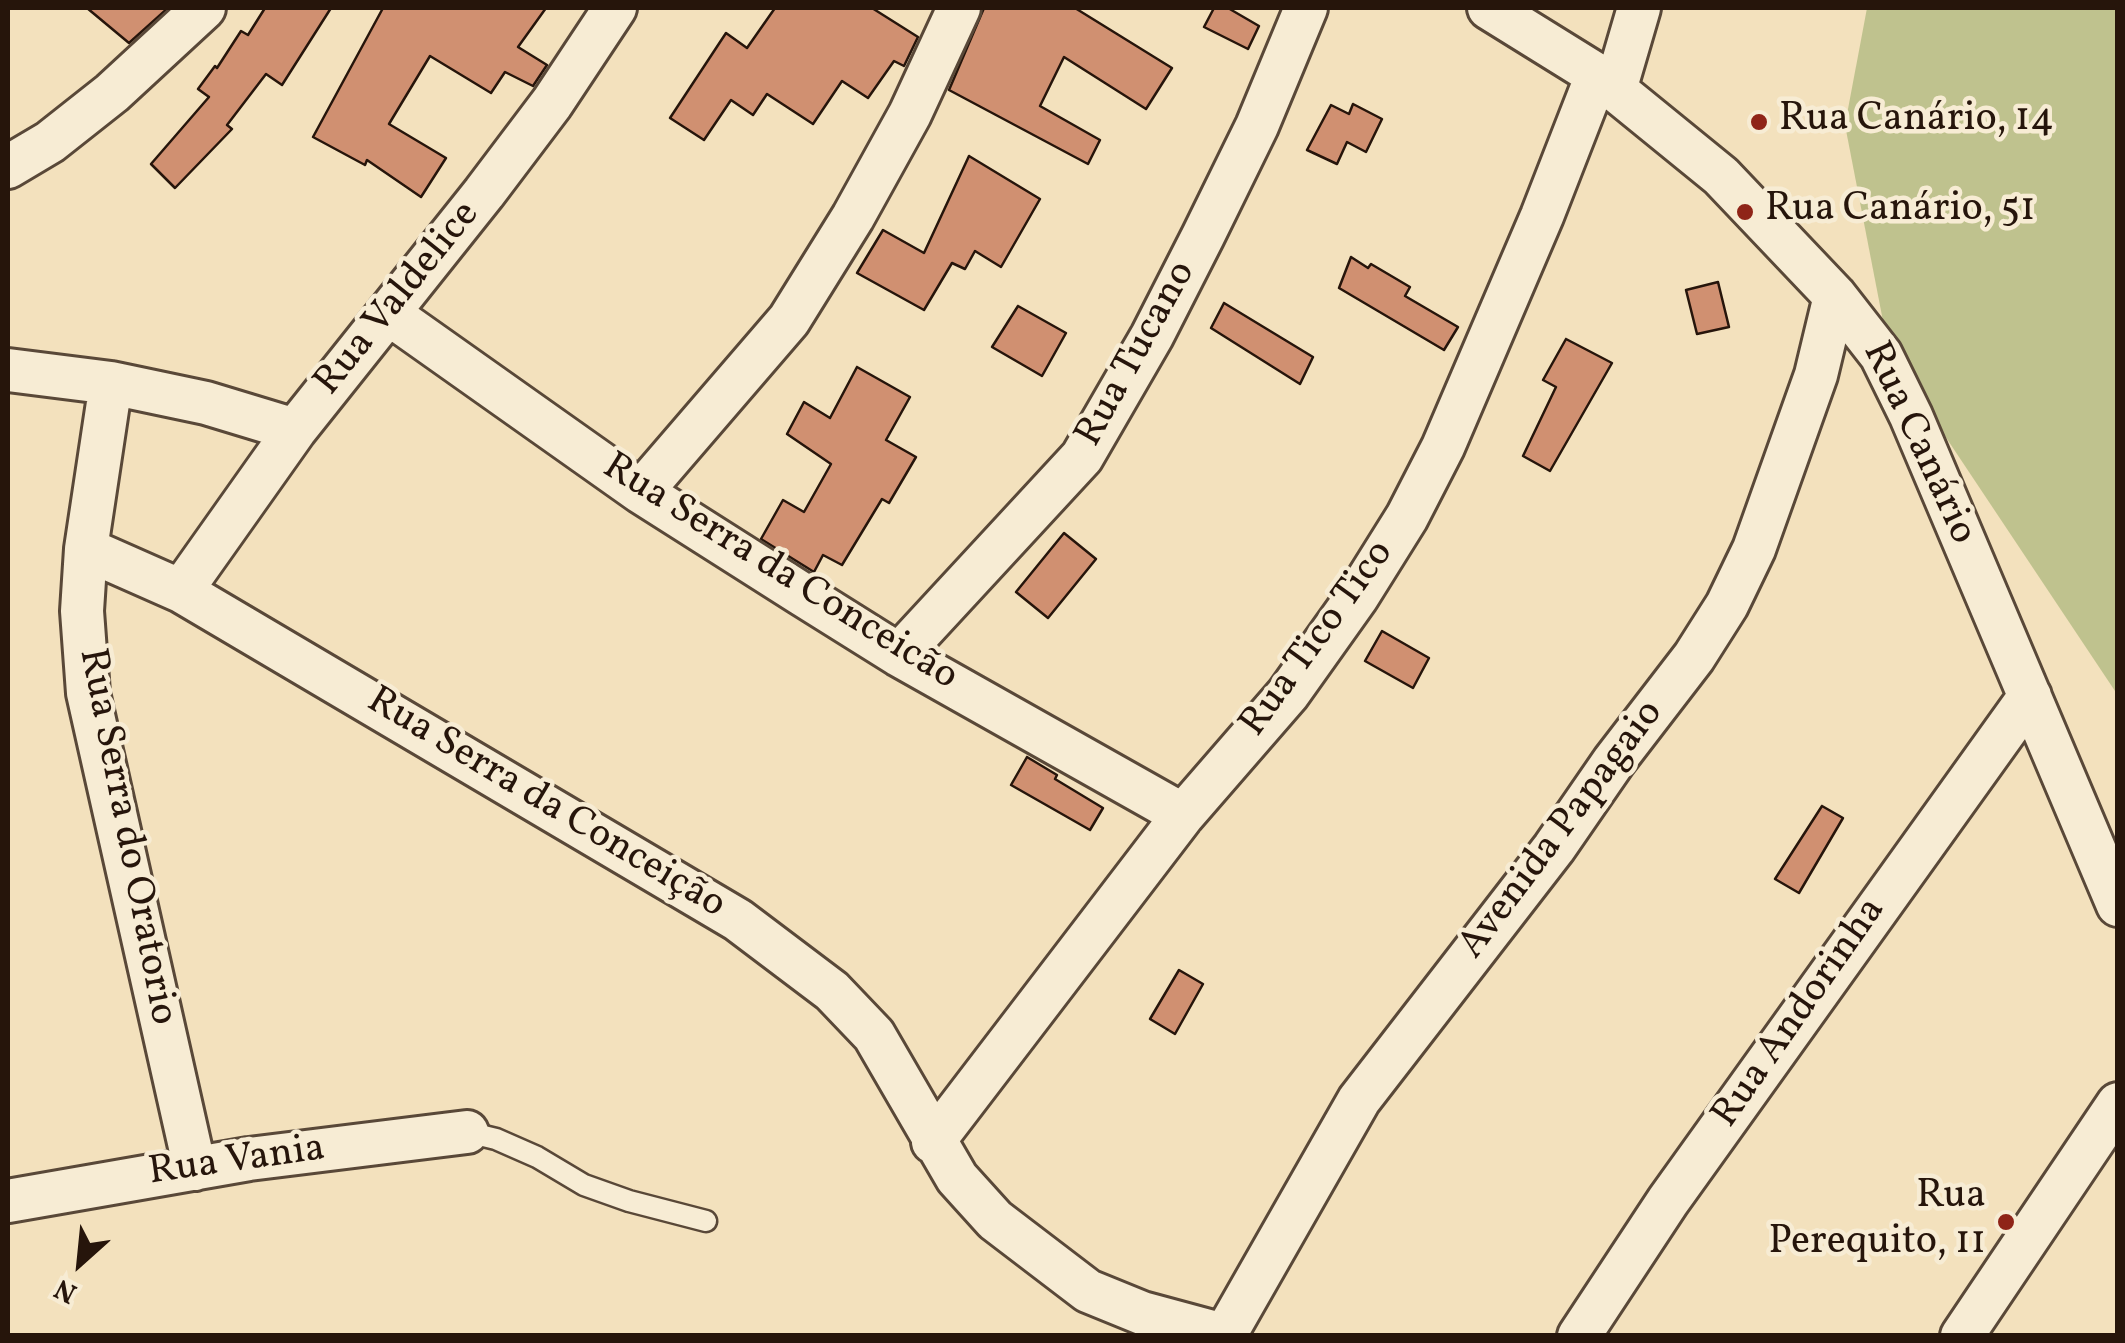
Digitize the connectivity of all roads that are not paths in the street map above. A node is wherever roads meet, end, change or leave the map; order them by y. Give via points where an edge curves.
1 (204, 8) edge
2 (616, 8) edge
3 (959, 8) edge
4 (1306, 8) edge
5 (1490, 8) edge
6 (1639, 8) edge
7 (1606, 83) junction
8 (8, 168) edge
9 (1835, 296) junction
10 (388, 312) junction
11 (8, 370) edge
12 (111, 383) junction
13 (295, 430) junction
14 (640, 492) junction
15 (86, 549) junction
16 (182, 591) junction
17 (899, 656) junction
18 (2030, 696) junction
19 (1183, 815) junction
20 (2118, 905) edge
21 (2118, 1104) edge
22 (467, 1132) joint
23 (933, 1142) junction
24 (195, 1170) junction
25 (8, 1201) edge
26 (706, 1221) dead end
27 (1226, 1335) edge
28 (1580, 1336) edge
29 (1962, 1336) edge

1 - 8 street via 112,93
2 - 10 street, Rua Valdelice via 484,194
3 - 14 street via 910,114 788,320
4 - 17 street, Rua Tucano via 1203,236 1082,458
5 - 7 street, Rua Canário
6 - 7 street, Rua Tico Tico
7 - 9 street, Rua Canário via 1721,176
7 - 19 street, Rua Tico Tico via 1407,516 1288,694
9 - 18 street, Rua Canário via 1888,370
9 - 27 street, Avenida Papagaio via 1816,375 1728,604 1554,848 1359,1100
10 - 13 street, Rua Valdelice
10 - 14 street, Rua Serra da Conceicão
11 - 12 street
12 - 13 street
12 - 15 street, Rua Serra do Oratorio
13 - 16 street, Rua Valdelice
14 - 17 street, Rua Serra da Conceicão
15 - 16 street, Rua Serra da Conceição
15 - 24 street, Rua Serra do Oratorio via 88,693
16 - 23 street, Rua Serra da Conceição via 738,920 832,991 874,1035
17 - 19 street, Rua Serra da Conceicão
18 - 20 street, Rua Canário
18 - 28 street, Rua Andorinha via 1668,1201
19 - 23 street, Rua Tico Tico
21 - 29 street
22 - 24 street, Rua Vania
22 - 26 lane via 537,1157 584,1185
23 - 27 street, Rua Serra da Conceição via 995,1220 1088,1291
24 - 25 street, Rua Vania

